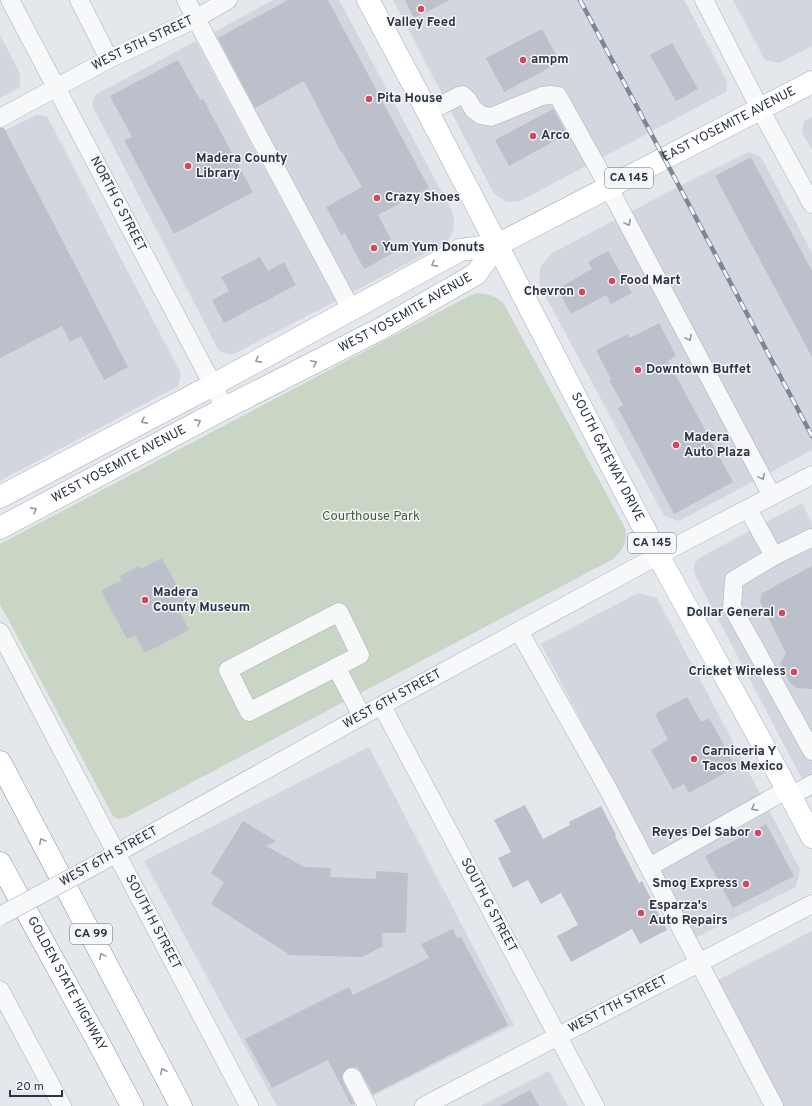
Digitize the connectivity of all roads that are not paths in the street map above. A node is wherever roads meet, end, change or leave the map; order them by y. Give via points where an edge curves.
1 (10, 0) edge
2 (80, 0) edge
3 (186, 0) edge
4 (228, 0) edge
5 (368, 0) edge
6 (704, 0) edge
7 (195, 19) junction
8 (109, 59) junction
9 (812, 82) edge
10 (57, 87) junction
11 (760, 109) junction
12 (428, 112) junction
13 (0, 118) edge
14 (610, 188) junction
15 (812, 204) edge
16 (497, 245) junction
17 (351, 309) junction
18 (213, 385) junction
19 (225, 408) junction
20 (812, 475) edge
21 (780, 492) junction
22 (0, 497) edge
23 (748, 509) junction
24 (0, 528) edge
25 (811, 538) edge
26 (659, 555) junction
27 (774, 556) junction
28 (519, 631) junction
29 (0, 632) edge
30 (336, 667) junction
31 (382, 706) junction
32 (362, 716) junction
33 (812, 751) edge
34 (0, 762) edge
35 (812, 784) edge
36 (790, 793) junction
37 (812, 837) edge
38 (116, 854) junction
39 (0, 863) edge
40 (649, 867) junction
41 (812, 904) edge
42 (0, 916) edge
43 (699, 963) junction
44 (0, 990) edge
45 (558, 1037) junction
46 (352, 1077) dead end
47 (62, 1106) edge
48 (132, 1106) edge
49 (181, 1106) edge
50 (249, 1106) edge
51 (367, 1106) edge
52 (424, 1106) edge
53 (595, 1106) edge
54 (774, 1106) edge

1 - 10 street, NORTH G STREET
2 - 8 street
3 - 7 street
4 - 7 street, WEST 5TH STREET
5 - 12 main road, SOUTH GATEWAY DRIVE
6 - 11 street
7 - 8 street, WEST 5TH STREET
7 - 17 street
8 - 10 street, WEST 5TH STREET
9 - 11 main road, EAST YOSEMITE AVENUE / CA 145
10 - 13 street, WEST 5TH STREET
10 - 18 street, NORTH G STREET
11 - 14 main road, EAST YOSEMITE AVENUE / CA 145
11 - 15 street
12 - 14 street via 458,96 463,96 473,108 491,117 542,96 558,96
12 - 16 main road, SOUTH GATEWAY DRIVE
14 - 16 main road, EAST YOSEMITE AVENUE / CA 145
14 -> 21 street
16 -> 17 main road, WEST YOSEMITE AVENUE via 460,250
19 -> 16 main road, WEST YOSEMITE AVENUE via 382,328 476,274
16 - 26 main road, SOUTH GATEWAY DRIVE / CA 145
17 -> 18 main road, WEST YOSEMITE AVENUE
18 - 19 street, NORTH G STREET
18 -> 22 main road, WEST YOSEMITE AVENUE
24 -> 19 main road, WEST YOSEMITE AVENUE
20 - 21 street, WEST 6TH STREET
21 - 23 street, WEST 6TH STREET
23 - 26 street, WEST 6TH STREET
23 - 27 street
25 - 27 street
26 - 28 street, WEST 6TH STREET
26 - 36 main road, SOUTH GATEWAY DRIVE / CA 145
27 - 33 street via 734,580 732,607
28 - 31 street, WEST 6TH STREET
28 - 40 street
29 - 38 street, SOUTH H STREET
30 - 30 street via 360,655 339,612 228,670 249,712
30 - 32 street
31 - 32 street, WEST 6TH STREET
31 - 45 street, SOUTH G STREET
32 - 38 street, WEST 6TH STREET
49 -> 34 main road, CA 99
35 - 36 street
36 - 37 main road, SOUTH GATEWAY DRIVE / CA 145
36 -> 40 street
38 - 42 street, WEST 6TH STREET, bridge
38 - 50 street, SOUTH H STREET
39 - 48 main road, GOLDEN STATE HIGHWAY
40 - 43 street
41 - 43 street, WEST 7TH STREET
43 - 45 street, WEST 7TH STREET
43 - 54 street
44 - 47 street
45 - 52 street, WEST 7TH STREET
45 - 53 street, SOUTH G STREET
46 - 51 street

